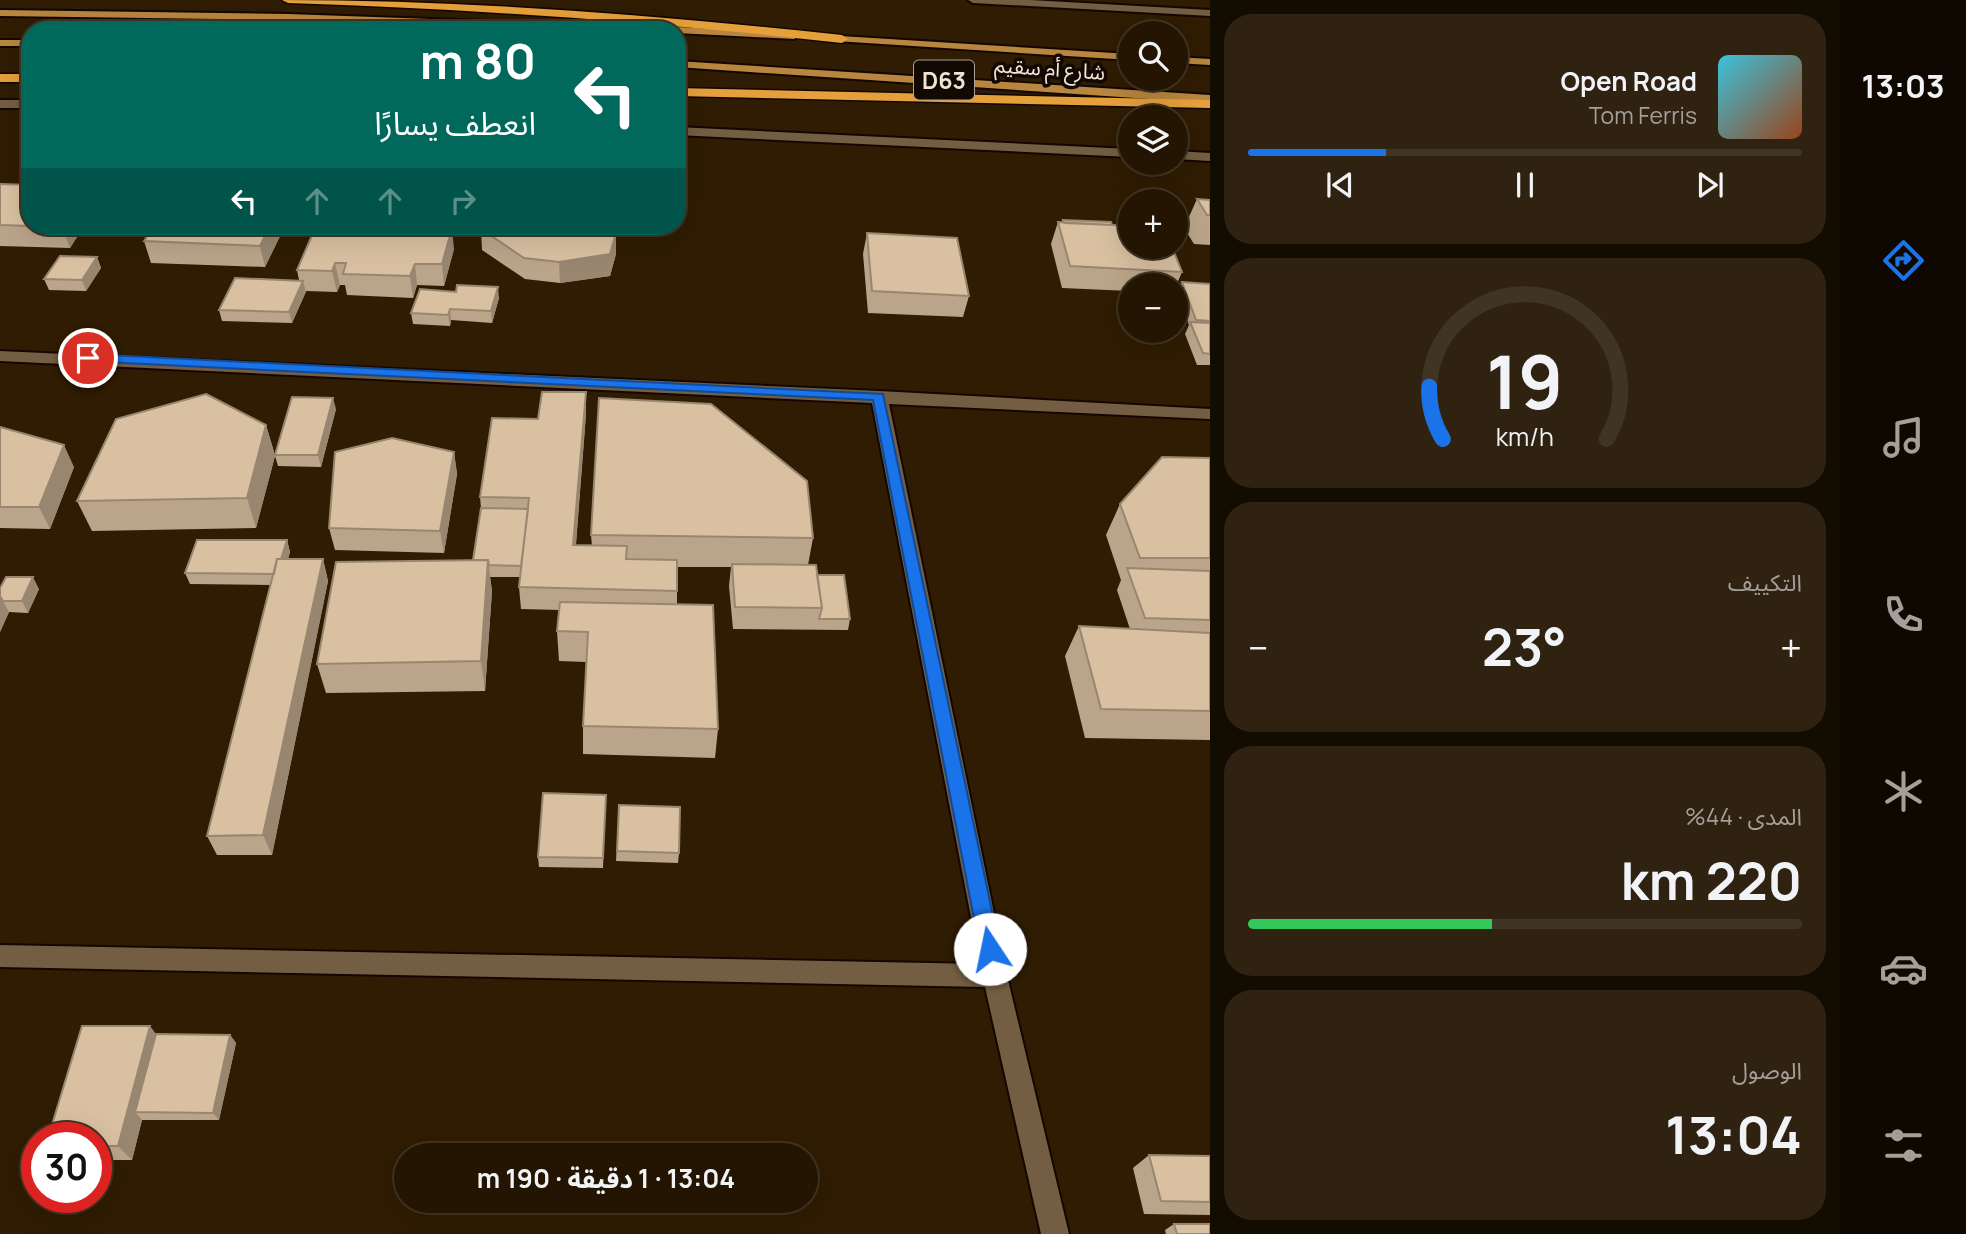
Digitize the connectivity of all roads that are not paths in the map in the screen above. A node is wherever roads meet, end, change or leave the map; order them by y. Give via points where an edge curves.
1 (288, 0) edge
2 (973, 0) edge
3 (0, 13) edge
4 (1210, 13) edge
5 (403, 21) edge
6 (663, 21) edge
7 (686, 23) edge
8 (686, 30) edge
9 (842, 39) junction
10 (0, 43) edge
11 (21, 43) edge
12 (1118, 56) edge
13 (1188, 61) edge
14 (1210, 62) edge
15 (686, 65) edge
16 (0, 78) edge
17 (21, 78) edge
18 (686, 92) edge
19 (1210, 101) edge
20 (0, 104) edge
21 (21, 104) edge
22 (686, 131) edge
23 (1118, 152) edge
24 (1188, 156) edge
25 (1188, 158) edge
26 (1210, 158) edge
27 (1210, 164) edge
28 (0, 356) edge
29 (878, 397) junction
30 (1210, 414) edge
31 (0, 956) edge
32 (995, 976) junction
33 (1055, 1234) edge

1 - 6 highway
2 - 4 street
3 - 5 main road
7 - 9 highway
8 - 9 main road, شارع أم سقيم / D63
9 - 12 main road, شارع أم سقيم / D63
10 - 11 main road
13 - 14 main road
15 - 19 main road, شارع أم سقيم / D63
16 - 17 highway
18 - 19 highway
20 - 21 street
22 - 23 street
24 - 26 street
25 - 27 street
28 - 29 street
29 - 30 street
29 - 32 street
31 - 32 street
32 - 33 street

